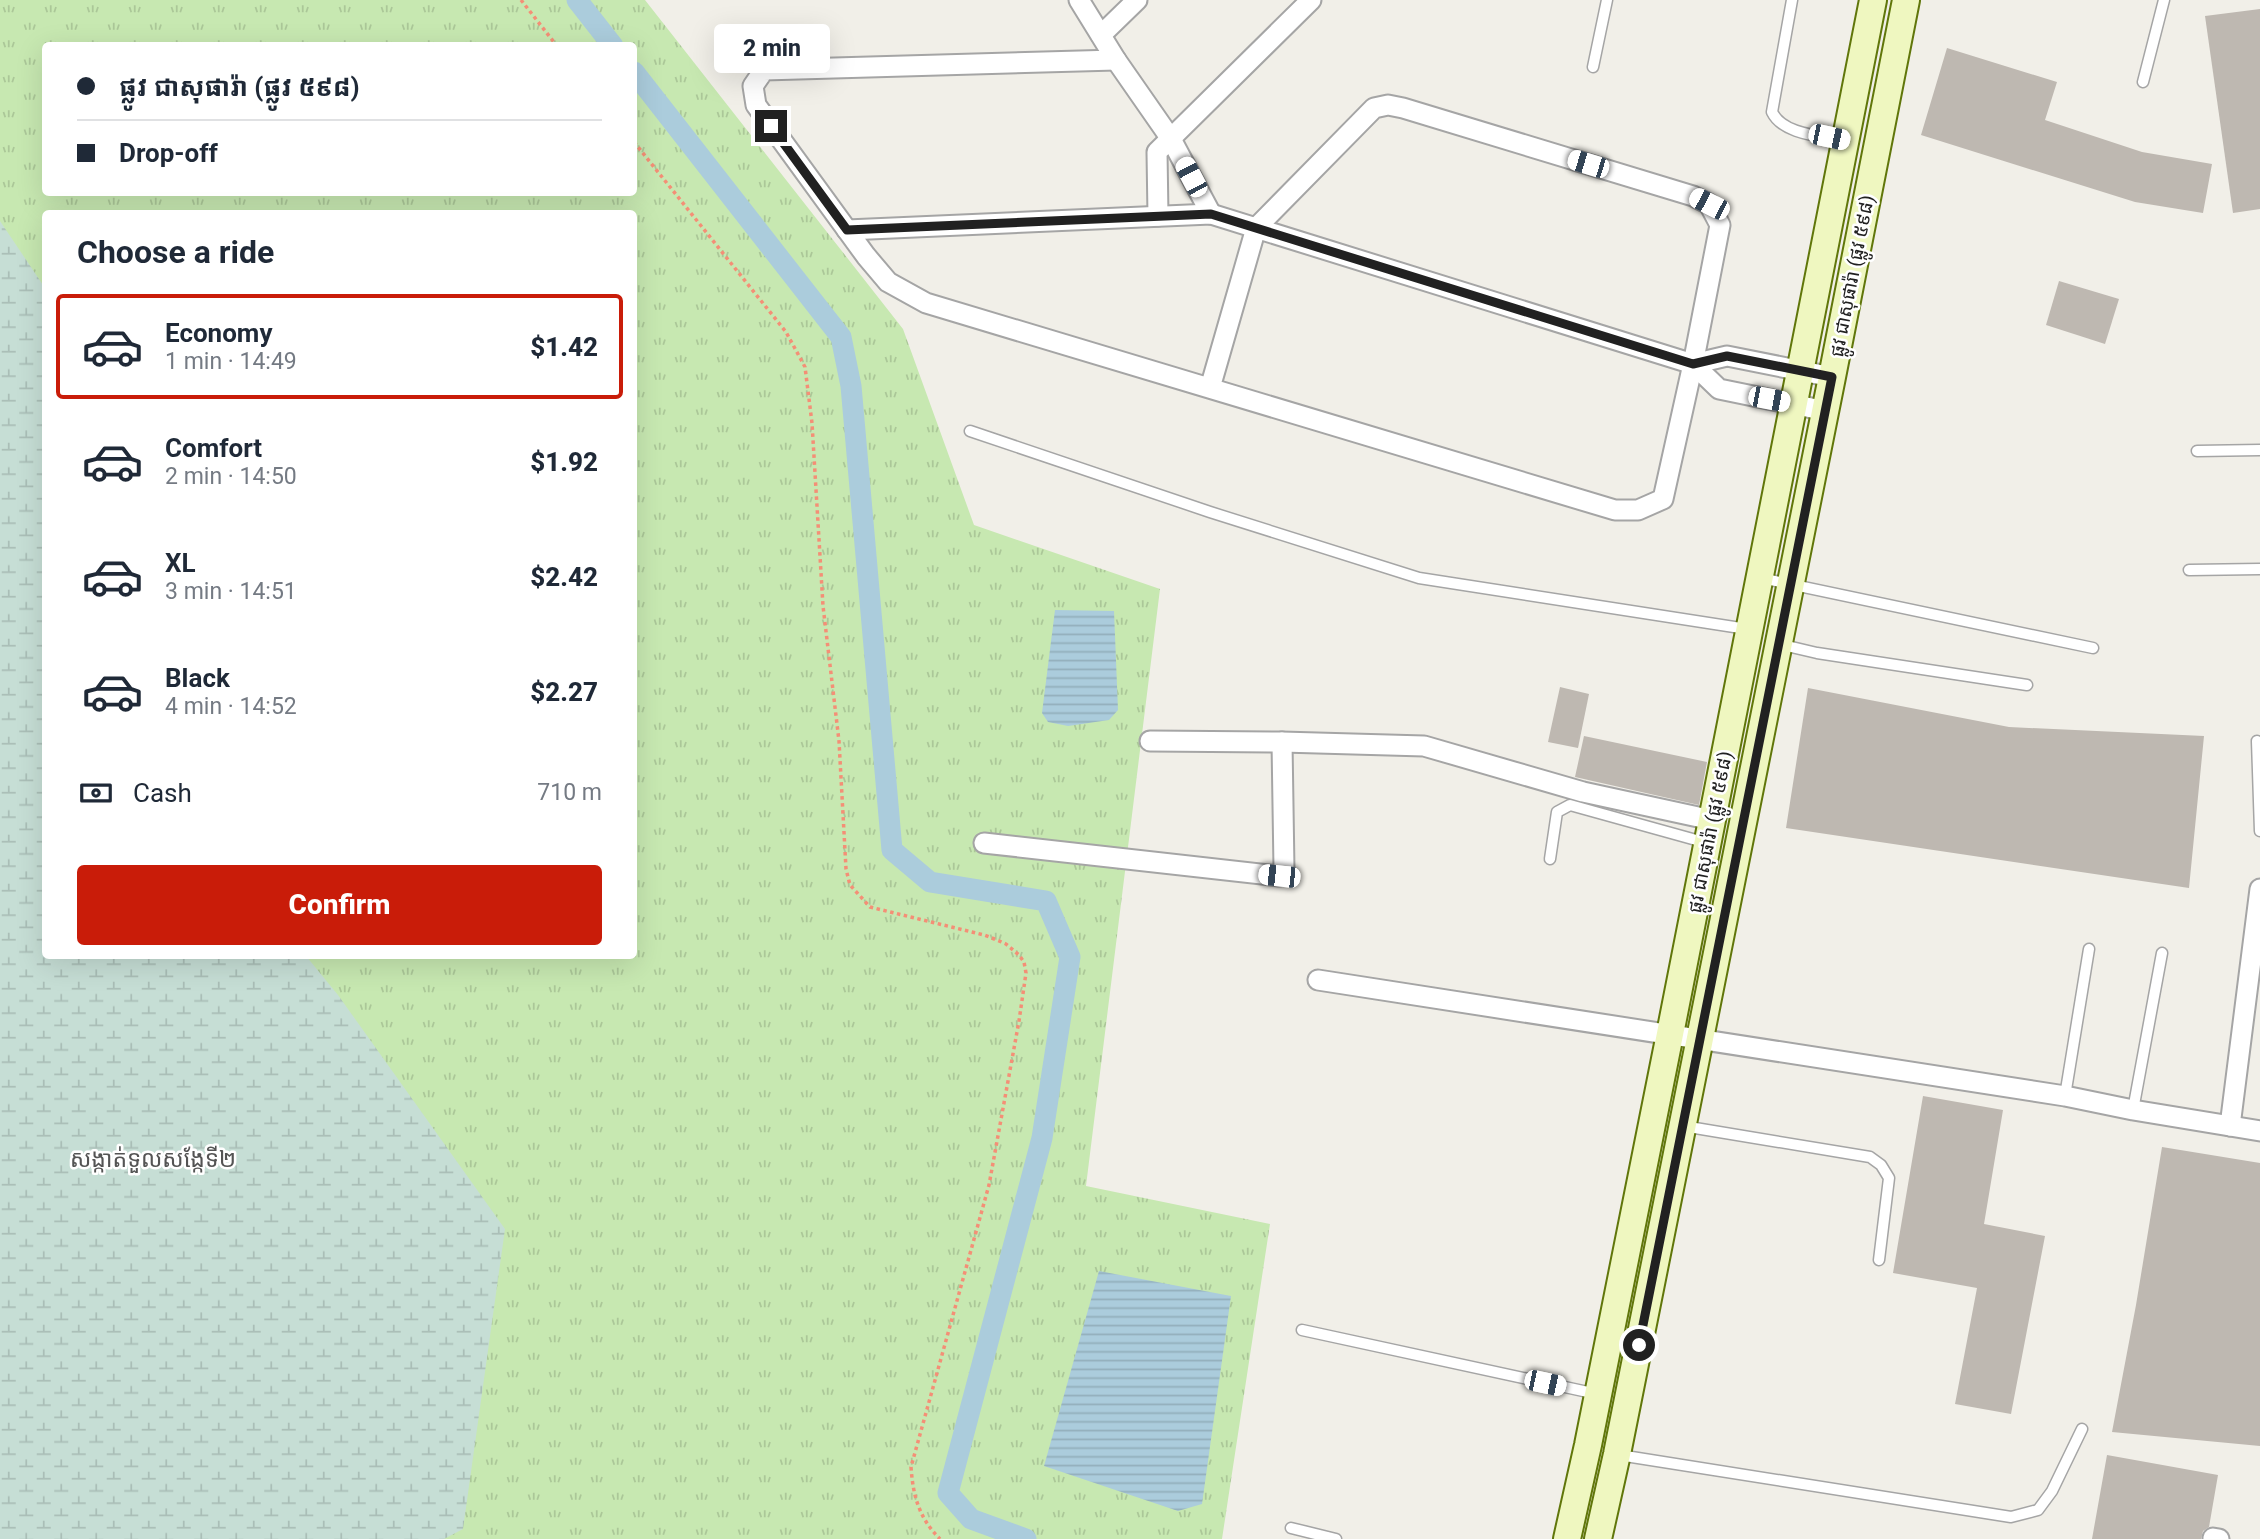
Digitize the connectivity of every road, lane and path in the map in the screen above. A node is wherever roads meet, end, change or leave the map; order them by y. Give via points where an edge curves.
1 (521, 0) edge
2 (1079, 0) edge
3 (1137, 0) edge
4 (1311, 0) edge
5 (1607, 0) edge
6 (1792, 0) edge
7 (1873, 0) edge
8 (1906, 0) edge
9 (2164, 0) edge
10 (1101, 35) junction
11 (554, 42) edge
12 (1116, 60) junction
13 (1592, 67) dead end
14 (2143, 82) dead end
15 (1171, 139) junction
16 (1845, 141) junction
17 (637, 146) edge
18 (1211, 214) junction
19 (1158, 216) junction
20 (1256, 228) junction
21 (847, 230) junction
22 (1693, 364) junction
23 (1801, 371) junction
24 (1832, 377) junction
25 (1209, 388) junction
26 (1794, 404) junction
27 (1826, 411) junction
28 (970, 431) dead end
29 (2260, 450) edge
30 (2197, 451) dead end
31 (2260, 569) edge
32 (2189, 570) dead end
33 (1760, 578) junction
34 (1790, 585) junction
35 (1750, 629) junction
36 (1779, 644) junction
37 (2093, 648) dead end
38 (2027, 685) dead end
39 (1736, 700) junction
40 (1767, 706) junction
41 (1150, 741) dead end
42 (1282, 741) junction
43 (2257, 741) dead end
44 (1710, 831) junction
45 (2260, 831) edge
46 (984, 843) dead end
47 (1550, 859) dead end
48 (2260, 889) edge
49 (2090, 950) dead end
50 (2162, 953) dead end
51 (1318, 980) dead end
52 (1670, 1034) junction
53 (1700, 1038) junction
54 (2065, 1096) junction
55 (2133, 1110) junction
56 (1682, 1126) junction
57 (2230, 1126) junction
58 (2260, 1131) edge
59 (1879, 1260) dead end
60 (1302, 1330) dead end
61 (1598, 1394) junction
62 (2082, 1429) dead end
63 (1617, 1454) junction
64 (1569, 1527) edge
65 (1291, 1528) dead end
66 (1600, 1530) edge
67 (940, 1539) edge
68 (1336, 1539) edge

1 - 11 path
2 - 10 street
3 - 10 street
4 - 15 street
5 - 13 lane
6 - 16 lane via 1772,112 1789,129
7 - 16 main road, ផ្លូវ ជាសុផារ៉ា (ផ្លូវ ៥៩៨)
8 - 24 main road, ផ្លូវ ជាសុផារ៉ា (ផ្លូវ ៥៩៨)
9 - 14 lane
10 - 12 street
12 - 15 street
12 - 21 street via 764,70 753,86 756,105
15 - 18 street
15 - 19 street via 1157,152
16 - 23 main road, ផ្លូវ ជាសុផារ៉ា (ផ្លូវ ៥៩៨)
17 - 67 path via 786,332 805,367 850,886 870,906 984,935 1006,944 1024,962 1019,1021 989,1185 911,1467 919,1513
18 - 19 street
18 - 20 street
19 - 21 street
20 - 22 street
20 - 22 street via 1374,108 1388,105 1693,196 1709,204 1720,225
20 - 25 street
21 - 25 street via 888,282 926,303
22 - 23 street via 1727,356
22 - 25 street via 1663,499 1638,510 1615,510
22 - 26 street via 1719,389
23 - 24 street
23 - 26 main road, ផ្លូវ ជាសុផារ៉ា (ផ្លូវ ៥៩៨)
24 - 27 main road, ផ្លូវ ជាសុផារ៉ា (ផ្លូវ ៥៩៨)
26 - 27 street
26 - 33 main road, ផ្លូវ ជាសុផារ៉ា (ផ្លូវ ៥៩៨)
27 - 34 main road, ផ្លូវ ជាសុផារ៉ា (ផ្លូវ ៥៩៨)
28 - 35 lane via 1419,578
29 - 30 lane
31 - 32 lane
33 - 34 lane
33 - 35 main road, ផ្លូវ ជាសុផារ៉ា (ផ្លូវ ៥៩៨)
34 - 36 main road, ផ្លូវ ជាសុផារ៉ា (ផ្លូវ ៥៩៨)
34 - 37 lane
35 - 39 main road, ផ្លូវ ជាសុផារ៉ា (ផ្លូវ ៥៩៨)
36 - 38 lane
36 - 40 main road, ផ្លូវ ជាសុផារ៉ា (ផ្លូវ ៥៩៨)
39 - 40 main road
39 - 44 main road, ផ្លូវ ជាសុផារ៉ា (ផ្លូវ ៥៩៨)
40 - 53 main road, ផ្លូវ ជាសុផារ៉ា (ផ្លូវ ៥៩៨)
41 - 42 street
42 - 44 street via 1424,746
42 - 46 street via 1284,869 1279,876
43 - 45 lane
44 - 47 lane via 1570,805 1557,812
44 - 52 main road, ផ្លូវ ជាសុផារ៉ា (ផ្លូវ ៥៩៨)
48 - 57 street
49 - 54 lane
50 - 55 lane
51 - 52 street
52 - 53 street
52 - 61 main road, ផ្លូវ ជាសុផារ៉ា (ផ្លូវ ៥៩៨)
53 - 54 street
53 - 56 main road, ផ្លូវ ជាសុផារ៉ា (ផ្លូវ ៥៩៨)
54 - 55 street
55 - 57 street
56 - 59 lane via 1870,1157 1889,1178
56 - 63 main road, ផ្លូវ ជាសុផារ៉ា (ផ្លូវ ៥៩៨)
57 - 58 street
60 - 61 lane
61 - 64 main road, ផ្លូវ ជាសុផារ៉ា (ផ្លូវ ៥៩៨)
62 - 63 lane via 2038,1510 2011,1517
63 - 66 main road, ផ្លូវ ជាសុផារ៉ា (ផ្លូវ ៥៩៨)
64 - 66 main road
65 - 68 lane

